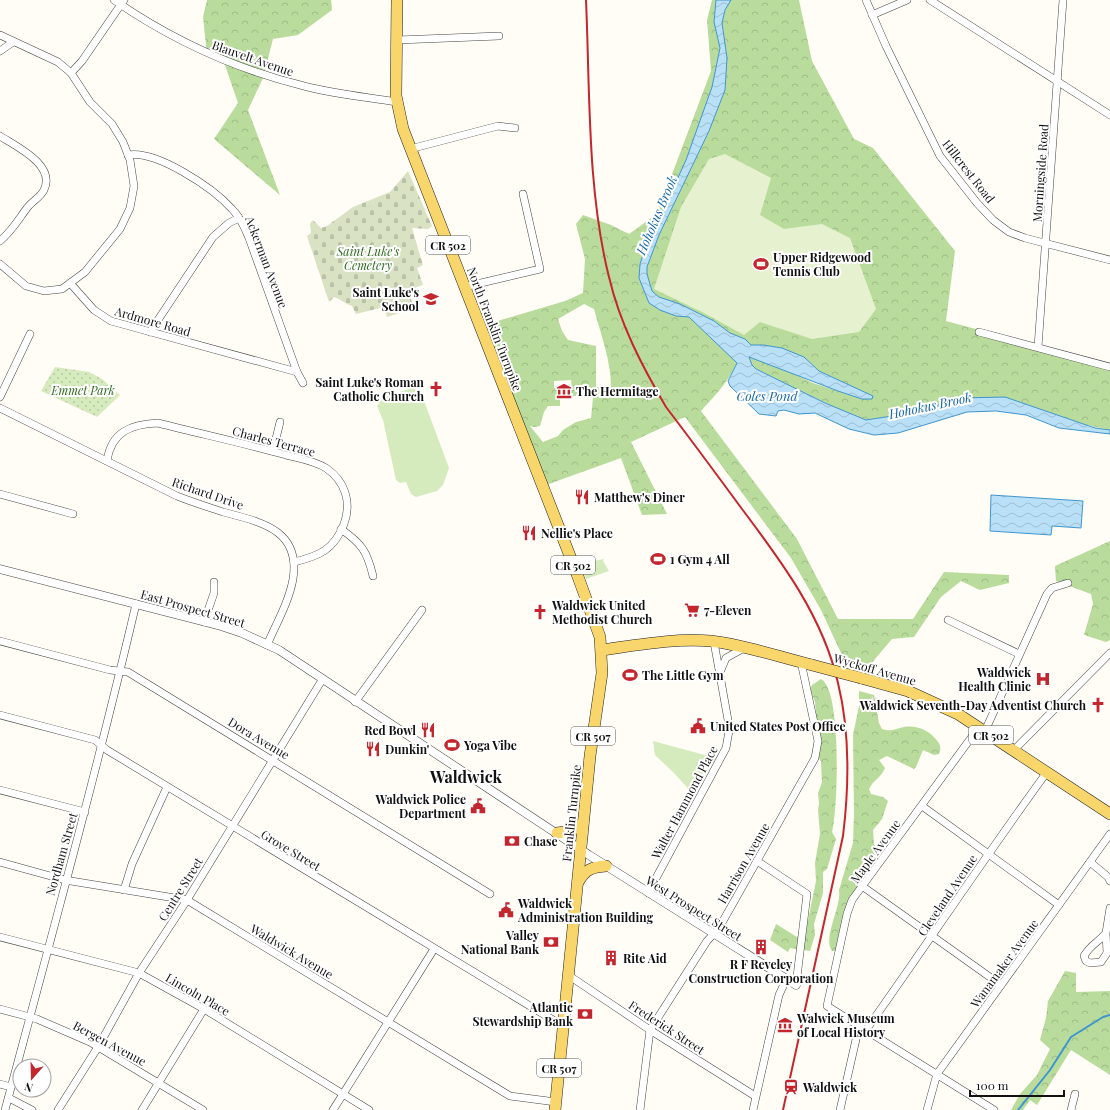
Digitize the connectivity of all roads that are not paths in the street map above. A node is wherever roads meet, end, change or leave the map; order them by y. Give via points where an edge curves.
1 (114, 0) edge
2 (397, 0) edge
3 (866, 0) edge
4 (907, 0) edge
5 (930, 0) edge
6 (1063, 0) edge
7 (122, 2) edge
8 (872, 15) junction
9 (0, 35) edge
10 (499, 36) dead end
11 (398, 40) junction
12 (13, 42) junction
13 (0, 51) edge
14 (71, 73) junction
15 (1057, 81) junction
16 (397, 102) junction
17 (1110, 115) edge
18 (515, 128) dead end
19 (0, 136) edge
20 (410, 149) junction
21 (128, 155) junction
22 (523, 194) dead end
23 (239, 218) junction
24 (0, 241) edge
25 (1046, 244) junction
26 (1110, 260) edge
27 (0, 264) edge
28 (70, 283) junction
29 (464, 287) junction
30 (150, 332) junction
31 (979, 332) dead end
32 (30, 334) dead end
33 (1038, 347) junction
34 (1110, 367) edge
35 (297, 372) junction
36 (303, 383) dead end
37 (0, 397) edge
38 (0, 408) edge
39 (280, 422) dead end
40 (273, 451) junction
41 (107, 461) junction
42 (541, 481) joint
43 (0, 494) edge
44 (73, 514) dead end
45 (342, 530) junction
46 (294, 562) junction
47 (0, 569) edge
48 (373, 576) dead end
49 (214, 582) dead end
50 (1068, 583) dead end
51 (136, 604) junction
52 (422, 610) dead end
53 (948, 620) dead end
54 (204, 622) junction
55 (0, 641) edge
56 (714, 642) junction
57 (267, 645) junction
58 (744, 648) junction
59 (602, 650) junction
60 (1110, 653) edge
61 (1020, 654) junction
62 (807, 664) junction
63 (120, 671) junction
64 (720, 672) junction
65 (322, 680) junction
66 (355, 702) junction
67 (0, 715) edge
68 (982, 729) junction
69 (102, 746) junction
70 (1014, 750) junction
71 (272, 759) junction
72 (1047, 772) junction
73 (167, 787) junction
74 (0, 790) edge
75 (922, 806) junction
76 (85, 812) junction
77 (1110, 814) edge
78 (583, 823) junction
79 (232, 826) junction
80 (557, 833) junction
81 (1110, 834) edge
82 (580, 849) junction
83 (988, 853) junction
84 (757, 861) junction
85 (0, 862) edge
86 (1090, 862) junction
87 (606, 866) junction
88 (65, 880) junction
89 (1110, 881) edge
90 (577, 884) junction
91 (862, 886) junction
92 (124, 890) junction
93 (648, 892) junction
94 (490, 894) dead end
95 (187, 900) junction
96 (1059, 905) junction
97 (1110, 908) edge
98 (1106, 933) dead end
99 (714, 935) junction
100 (0, 937) edge
101 (933, 937) junction
102 (47, 949) junction
103 (434, 949) junction
104 (139, 973) junction
105 (568, 976) junction
106 (786, 980) junction
107 (796, 985) joint
108 (1001, 985) junction
109 (0, 1009) edge
110 (204, 1009) junction
111 (30, 1017) junction
112 (388, 1022) junction
113 (563, 1026) junction
114 (650, 1030) junction
115 (866, 1030) junction
116 (98, 1046) junction
117 (937, 1074) junction
118 (158, 1083) junction
119 (0, 1084) edge
120 (11, 1087) junction
121 (343, 1094) junction
122 (1075, 1094) dead end
123 (755, 1096) junction
124 (8, 1098) junction
125 (555, 1106) edge
126 (5, 1110) edge
127 (32, 1110) edge
128 (58, 1110) edge
129 (142, 1110) edge
130 (202, 1110) edge
131 (333, 1110) edge
132 (369, 1110) edge
133 (640, 1110) edge
134 (752, 1110) edge
135 (840, 1110) edge
136 (927, 1110) edge
137 (994, 1110) edge
138 (1071, 1110) edge

1 - 7 street, Blauvelt Avenue
2 - 11 main road, North Franklin Turnpike / CR 502
3 - 8 street, Hillcrest Road
4 - 8 street
5 - 15 street
6 - 15 street, Morningside Road
7 - 14 street
7 - 16 street, Blauvelt Avenue via 170,36 202,52 250,70 312,88
8 - 25 street, Hillcrest Road via 940,156 993,220 1009,232
9 - 12 street
10 - 11 street
11 - 16 main road, North Franklin Turnpike / CR 502
12 - 13 street
12 - 14 street via 58,62
14 - 21 street via 90,102 117,131
15 - 17 street
15 - 25 street, Morningside Road
16 - 20 main road, North Franklin Turnpike / CR 502
18 - 20 street via 498,126
19 - 24 street via 39,164 46,179 40,196
20 - 29 main road, North Franklin Turnpike / CR 502
21 - 23 street, Ackerman Avenue via 140,154 186,173 225,202
21 - 28 street via 134,186 126,219 85,272
22 - 29 street via 540,268
23 - 30 street via 213,237
23 - 35 street, Ackerman Avenue via 249,238
25 - 26 street, Hillcrest Road
25 - 33 street, Morningside Road
27 - 28 street via 18,281 34,289 62,289
28 - 30 street, Ardmore Road via 102,316 120,325
29 - 42 main road, North Franklin Turnpike / CR 502
30 - 35 street, Ardmore Road
31 - 33 street
32 - 37 street
33 - 34 street
35 - 36 street, Ackerman Avenue
38 - 41 street, Richard Drive
39 - 40 street
40 - 41 street, Charles Terrace via 158,423 148,423 130,428 118,436 110,447
40 - 45 street, Charles Terrace via 325,467 339,480 348,502
41 - 46 street, Richard Drive via 177,496 272,527 286,541
42 - 59 main road, Franklin Turnpike / CR 502 via 600,637
43 - 44 street
45 - 46 street, Charles Terrace via 334,542 320,554
45 - 48 street via 362,544 370,561
46 - 57 street, Richard Drive via 290,592
47 - 51 street, East Prospect Street
49 - 54 street via 214,593
50 - 61 street, Maple Avenue via 1052,588 1047,594
51 - 54 street, East Prospect Street
51 - 63 street, Nordham Street
52 - 66 street
53 - 61 street
54 - 57 street, East Prospect Street via 242,633
55 - 63 street, Dora Avenue
56 - 58 main road, Wyckoff Avenue / CR 502
56 - 59 main road, Wyckoff Avenue / CR 502 via 686,640
56 - 64 street, Walter Hammond Place
57 - 65 street, East Prospect Street via 279,650
58 - 62 main road, Wyckoff Avenue / CR 502
58 - 64 street via 726,658
59 - 78 main road, Franklin Turnpike / CR 507 via 602,673
60 - 70 street
61 - 68 street, Maple Avenue
62 - 68 main road, Wyckoff Avenue / CR 502, bridge via 926,698
62 - 84 street, Harrison Avenue via 817,749 812,765
63 - 69 street, Nordham Street
63 - 71 street, Dora Avenue via 128,672
64 - 93 street, Walter Hammond Place via 729,731 726,748
65 - 66 street, East Prospect Street
65 - 71 street, Centre Street
66 - 80 street, East Prospect Street
67 - 69 street, Grove Street via 95,740
68 - 70 main road, Wyckoff Avenue / CR 502
68 - 75 street, Maple Avenue
69 - 73 street, Grove Street
69 - 76 street, Nordham Street
70 - 72 main road, Wyckoff Avenue / CR 502
71 - 79 street, Centre Street
71 - 94 street, Dora Avenue
72 - 77 main road, Wyckoff Avenue / CR 502
72 - 83 street, Cleveland Avenue
73 - 79 street, Grove Street
73 - 92 street via 132,864
74 - 76 street
75 - 83 street
75 - 91 street, Maple Avenue
76 - 88 street, Nordham Street
78 - 80 main road via 571,831
78 - 82 main road, Franklin Turnpike / CR 507
79 - 95 street, Centre Street
79 - 103 street, Grove Street
80 - 82 street, West Prospect Street
81 - 86 street, Wanamaker Avenue
82 - 87 street, West Prospect Street
82 - 90 main road, Franklin Turnpike / CR 507
83 - 96 street
83 - 101 street, Cleveland Avenue
84 - 99 street, Harrison Avenue
84 - 107 street via 807,894
85 - 88 street, Waldwick Avenue
86 - 89 street via 1108,876
86 - 96 street, Wanamaker Avenue
87 - 90 main road via 590,868
87 - 93 street, West Prospect Street
88 - 92 street, Waldwick Avenue
88 - 102 street, Nordham Street
90 - 105 main road, Franklin Turnpike / CR 507
91 - 101 street
91 - 115 street, Maple Avenue via 849,907 827,1006
92 - 95 street, Waldwick Avenue
93 - 99 street, West Prospect Street
95 - 104 street, Centre Street
95 - 112 street, Waldwick Avenue
96 - 108 street, Wanamaker Avenue
97 - 98 street
99 - 106 street, West Prospect Street
99 - 114 street, Harrison Avenue via 707,941
100 - 102 street, Lincoln Place
101 - 108 street
101 - 115 street, Cleveland Avenue
102 - 104 street, Lincoln Place
102 - 111 street, Nordham Street
103 - 112 street
103 - 113 street, Grove Street
104 - 110 street, Lincoln Place
104 - 116 street, Centre Street
105 - 113 main road, Franklin Turnpike / CR 507
105 - 114 street, Frederick Street
106 - 107 street, West Prospect Street
106 - 123 street via 779,995
108 - 117 street, Wanamaker Avenue
109 - 111 street, Bergen Avenue
110 - 118 street
110 - 121 street, Lincoln Place
111 - 116 street, Bergen Avenue
111 - 120 street, Nordham Street
112 - 121 street
112 - 125 street, Waldwick Avenue via 510,1096
113 - 125 main road, Franklin Turnpike / CR 507
114 - 123 street, Frederick Street
114 - 133 street, Harrison Avenue
115 - 117 street
115 - 135 street, Cleveland Avenue via 858,1032
116 - 118 street, Bergen Avenue
116 - 128 street, Centre Street
117 - 136 street, Wanamaker Avenue
117 - 137 street
118 - 129 street
118 - 130 street, Bergen Avenue
119 - 120 street
120 - 124 street, Nordham Street
121 - 131 street
121 - 132 street, Lincoln Place
122 - 138 street
123 - 134 street
124 - 126 street, Nordham Street
124 - 127 street

